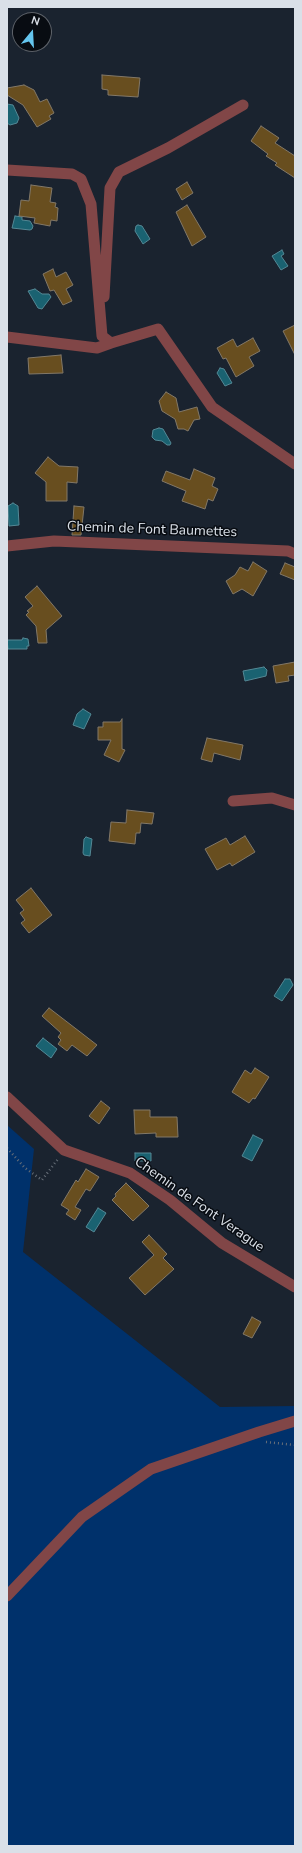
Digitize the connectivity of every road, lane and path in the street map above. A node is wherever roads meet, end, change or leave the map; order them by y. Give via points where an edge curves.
1 (243, 105) dead end
2 (7, 170) edge
3 (102, 336) junction
4 (7, 337) edge
5 (111, 343) junction
6 (295, 464) edge
7 (7, 546) edge
8 (295, 554) edge
9 (233, 801) dead end
10 (295, 805) edge
11 (7, 1097) edge
12 (7, 1148) edge
13 (64, 1150) junction
14 (295, 1287) edge
15 (295, 1421) edge
16 (251, 1435) junction
17 (295, 1445) edge
18 (7, 1596) edge

1 - 3 street via 168,148 119,172 110,188
2 - 3 street via 72,174 81,179 91,204
3 - 5 street
4 - 5 street via 97,348
5 - 6 street via 158,329 212,407
7 - 8 street, Chemin de Font Baumettes via 54,541 288,551
9 - 10 street via 272,798
11 - 13 street, Chemin de Font Verague
12 - 13 path via 25,1168 42,1180
13 - 14 street, Chemin de Font Verague via 130,1173 170,1200 222,1243
15 - 16 street
16 - 17 path via 272,1444
16 - 18 street via 151,1470 82,1517

